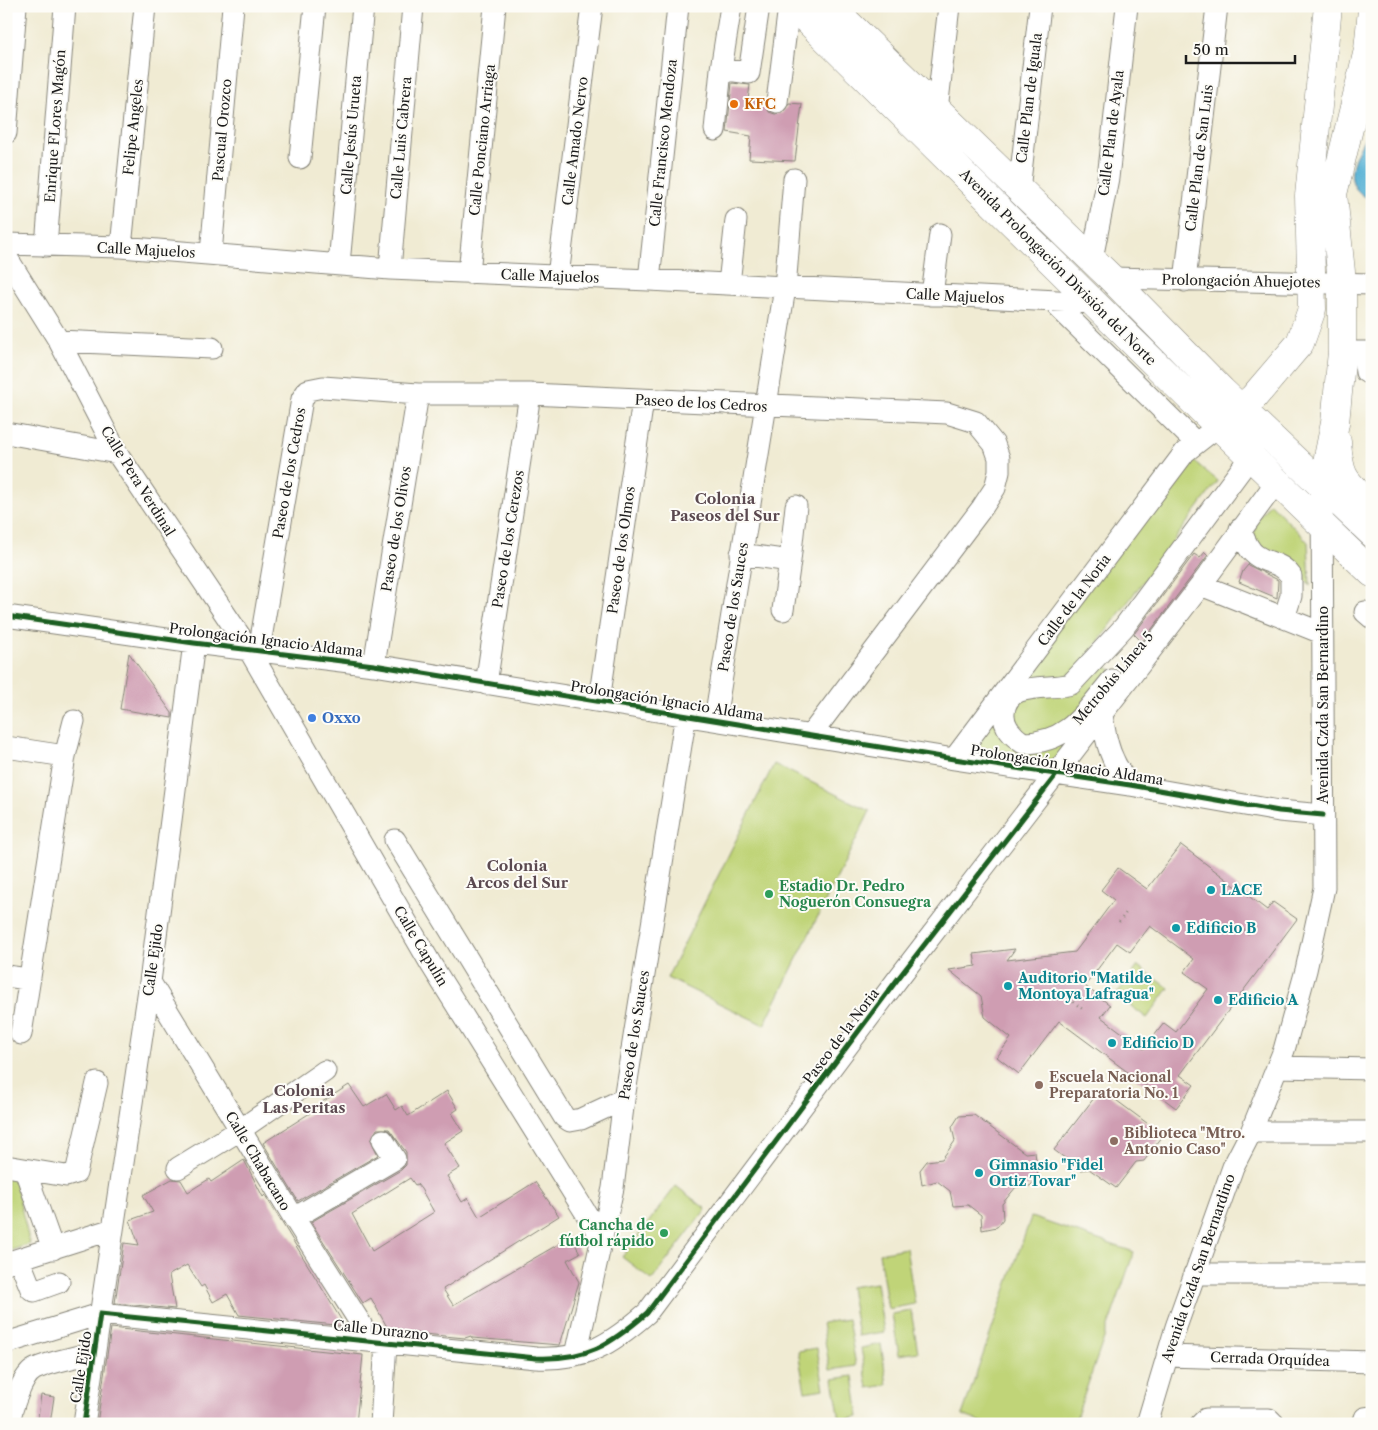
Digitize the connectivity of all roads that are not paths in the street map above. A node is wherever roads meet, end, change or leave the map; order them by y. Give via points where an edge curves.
1 (16, 6) edge
2 (65, 6) edge
3 (145, 6) edge
4 (233, 6) edge
5 (315, 6) edge
6 (363, 6) edge
7 (412, 6) edge
8 (495, 6) edge
9 (592, 6) edge
10 (678, 6) edge
11 (731, 6) edge
12 (759, 6) edge
13 (789, 6) edge
14 (793, 6) edge
15 (830, 6) edge
16 (949, 6) edge
17 (1040, 6) edge
18 (1127, 6) edge
19 (1217, 6) edge
20 (1328, 6) edge
21 (1372, 10) edge
22 (721, 69) junction
23 (1363, 92) edge
24 (777, 102) dead end
25 (937, 110) junction
26 (715, 130) dead end
27 (6, 133) edge
28 (300, 158) dead end
29 (794, 179) dead end
30 (1019, 190) junction
31 (736, 220) dead end
32 (940, 234) dead end
33 (6, 244) edge
34 (46, 246) junction
35 (121, 247) junction
36 (210, 254) junction
37 (6, 256) edge
38 (339, 264) junction
39 (390, 269) junction
40 (1101, 269) junction
41 (469, 273) junction
42 (558, 276) junction
43 (648, 280) junction
44 (1185, 281) junction
45 (1342, 282) junction
46 (1312, 283) junction
47 (729, 284) junction
48 (1372, 284) edge
49 (785, 288) junction
50 (932, 295) junction
51 (1052, 301) junction
52 (1095, 303) junction
53 (59, 341) junction
54 (212, 348) dead end
55 (1359, 352) edge
56 (1372, 375) edge
57 (418, 394) junction
58 (530, 394) junction
59 (643, 400) junction
60 (766, 406) junction
61 (1229, 417) junction
62 (1336, 423) junction
63 (6, 433) edge
64 (1195, 442) junction
65 (117, 453) junction
66 (1251, 456) junction
67 (1274, 479) junction
68 (1322, 486) junction
69 (796, 506) dead end
70 (1372, 507) edge
71 (1324, 527) junction
72 (1240, 530) junction
73 (1372, 533) edge
74 (741, 554) junction
75 (790, 561) junction
76 (1372, 573) edge
77 (1201, 585) junction
78 (783, 610) dead end
79 (6, 616) edge
80 (1284, 618) junction
81 (1322, 633) junction
82 (194, 643) junction
83 (253, 649) junction
84 (374, 665) junction
85 (486, 684) junction
86 (599, 701) junction
87 (686, 714) junction
88 (1102, 715) junction
89 (715, 719) junction
90 (74, 721) dead end
91 (810, 736) junction
92 (6, 747) edge
93 (65, 756) junction
94 (954, 759) junction
95 (1056, 775) junction
96 (1130, 785) junction
97 (1323, 815) junction
98 (395, 840) dead end
99 (6, 976) edge
100 (28, 979) junction
101 (150, 982) junction
102 (22, 1034) dead end
103 (1278, 1067) junction
104 (1372, 1068) edge
105 (325, 1071) dead end
106 (97, 1083) dead end
107 (624, 1099) junction
108 (240, 1130) junction
109 (1250, 1132) junction
110 (1372, 1132) edge
111 (383, 1140) dead end
112 (16, 1168) edge
113 (178, 1168) dead end
114 (294, 1218) junction
115 (113, 1229) junction
116 (602, 1239) junction
117 (53, 1249) junction
118 (13, 1261) edge
119 (1194, 1274) junction
120 (1372, 1274) edge
121 (58, 1282) dead end
122 (647, 1313) joint
123 (100, 1314) junction
124 (360, 1339) junction
125 (386, 1342) junction
126 (6, 1343) edge
127 (94, 1352) junction
128 (576, 1355) junction
129 (1167, 1356) junction
130 (1372, 1362) edge
131 (9, 1417) edge
132 (1372, 1417) edge
133 (84, 1424) edge
134 (380, 1424) edge
135 (1147, 1424) edge
136 (1201, 1424) edge
137 (1274, 1424) edge
138 (1363, 1424) edge

1 - 27 street
2 - 34 street, Enrique FLores Magón
3 - 35 street, Felipe Angeles
4 - 36 street, Pascual Orozco
5 - 28 street
6 - 38 street, Calle Jesús Urueta
7 - 39 street, Calle Luis Cabrera
8 - 41 street, Calle Ponciano Arriaga
9 - 42 street, Calle Amado Nervo
10 - 43 street, Calle Francisco Mendoza
11 - 22 street
12 - 22 street via 749,72
13 - 24 street
14 - 52 main road, Avenida Prolongación División del Norte
15 - 25 main road, Avenida Prolongación División del Norte
16 - 25 street
17 - 30 street, Calle Plan de Iguala
18 - 40 street, Calle Plan de Ayala
19 - 44 street, Calle Plan de San Luis
20 - 46 main road via 1309,196
21 - 23 main road
22 - 26 street
23 - 45 main road via 1334,194
25 - 30 main road, Avenida Prolongación División del Norte
29 - 49 street, Paseo de los Sauces
30 - 40 main road, Avenida Prolongación División del Norte
31 - 47 street
32 - 50 street
33 - 34 street, Calle Majuelos
34 - 35 street, Calle Majuelos
35 - 36 street, Calle Majuelos
36 - 38 street, Calle Majuelos
37 - 53 street, Calle Pera Verdinal
38 - 39 street, Calle Majuelos
39 - 41 street, Calle Majuelos
40 - 44 street, Prolongación Ahuejotes
40 - 61 main road, Avenida Prolongación División del Norte
41 - 42 street, Calle Majuelos
42 - 43 street, Calle Majuelos
43 - 47 street, Calle Majuelos
44 - 46 street, Prolongación Ahuejotes
45 - 46 street, Prolongación Ahuejotes
45 - 48 street, Prolongación Ahuejotes
45 - 55 main road
46 - 61 main road via 1312,309 1300,343 1253,398
47 - 49 street, Calle Majuelos
49 - 50 street, Calle Majuelos
49 - 60 street, Paseo de los Sauces
50 - 51 street, Calle Majuelos
51 - 52 street, Calle Majuelos
51 - 64 street
52 - 61 main road, Avenida Prolongación División del Norte
53 - 54 street
53 - 65 street, Calle Pera Verdinal
55 - 56 street via 1366,372
55 - 62 main road
57 - 58 street, Paseo de los Cedros
57 - 83 street, Paseo de los Cedros via 323,387 308,390 302,399
57 - 84 street, Paseo de los Olivos
58 - 59 street, Paseo de los Cedros
58 - 85 street, Paseo de los Cerezos
59 - 60 street, Paseo de los Cedros
59 - 86 street, Paseo de los Olmos
60 - 74 street, Paseo de los Sauces
60 - 91 street, Paseo de los Cedros via 948,413 976,422 990,438 999,458 995,488 982,508
61 - 64 street, Calle de la Noria
61 - 66 main road, Avenida Prolongación División del Norte
61 - 68 main road, Avenida Prolongación División del Norte
62 - 68 main road
62 - 70 main road via 1339,468 1343,477
63 - 65 street
64 - 94 street, Calle de la Noria
65 - 83 street, Calle Pera Verdinal
66 - 67 main road, Avenida Prolongación División del Norte
66 - 67 street, Metrobús Línea 5 via 1124,627 1071,684 1060,688 1028,688 1013,695 1006,703 1003,714 1013,736 1023,743 1034,743 1068,731 1144,643
67 - 71 main road, Avenida Prolongación División del Norte
67 - 72 street
68 - 71 street, Avenida Czda San Bernardino
68 - 73 main road, Avenida Prolongación División del Norte
69 - 75 street
71 - 76 main road, Avenida Prolongación División del Norte
71 - 81 street, Avenida Czda San Bernardino
72 - 77 street
72 - 80 street via 1257,556 1282,566 1291,576 1292,596
74 - 75 street
74 - 89 street, Paseo de los Sauces
75 - 78 street
77 - 80 street
77 - 88 street
79 - 82 street, Prolongación Ignacio Aldama
80 - 81 street
81 - 97 street, Avenida Czda San Bernardino
82 - 83 street, Prolongación Ignacio Aldama
82 - 101 street, Calle Ejido
83 - 84 street, Prolongación Ignacio Aldama
83 - 116 street, Calle Capulín via 432,966
84 - 85 street, Prolongación Ignacio Aldama
85 - 86 street, Prolongación Ignacio Aldama
86 - 87 street, Prolongación Ignacio Aldama
87 - 89 street, Prolongación Ignacio Aldama
87 - 107 street, Paseo de los Sauces
88 - 95 street
88 - 96 street via 1111,757
89 - 91 street, Prolongación Ignacio Aldama
90 - 93 street
91 - 94 street, Prolongación Ignacio Aldama
92 - 93 street
93 - 100 street
94 - 95 street, Prolongación Ignacio Aldama
95 - 96 street, Prolongación Ignacio Aldama
95 - 122 street, Paseo de la Noria via 897,980
96 - 97 street, Prolongación Ignacio Aldama
97 - 103 street, Avenida Czda San Bernardino via 1324,888 1306,970
98 - 107 street via 564,1117 570,1121 581,1119
99 - 100 street
100 - 102 street
101 - 108 street, Calle Chabacano
101 - 115 street, Calle Ejido
103 - 104 street
103 - 109 street, Avenida Czda San Bernardino
105 - 108 street
106 - 112 street via 76,1173 66,1176
107 - 116 street, Paseo de los Sauces via 614,1188
108 - 113 street
108 - 114 street, Calle Chabacano
109 - 110 street
109 - 119 street, Avenida Czda San Bernardino via 1233,1167
111 - 114 street via 395,1159
112 - 117 street
114 - 124 street, Calle Chabacano via 361,1324
115 - 117 street
115 - 123 street, Calle Ejido
116 - 128 street, Paseo de los Sauces
117 - 118 street
118 - 121 street via 34,1291
119 - 120 street
119 - 129 street, Avenida Czda San Bernardino
122 - 128 street, Calle Durazno via 616,1339 596,1350
123 - 124 street, Calle Durazno
123 - 126 street
123 - 127 street, Calle Ejido
124 - 125 street, Calle Durazno
125 - 128 street, Calle Durazno via 536,1358 558,1359
125 - 134 street
127 - 131 street via 33,1369
127 - 133 street, Calle Ejido
129 - 130 street, Cerrada Orquídea
129 - 135 street, Avenida Czda San Bernardino
132 - 138 street via 1365,1418
136 - 137 street via 1206,1419 1260,1418 1269,1418

